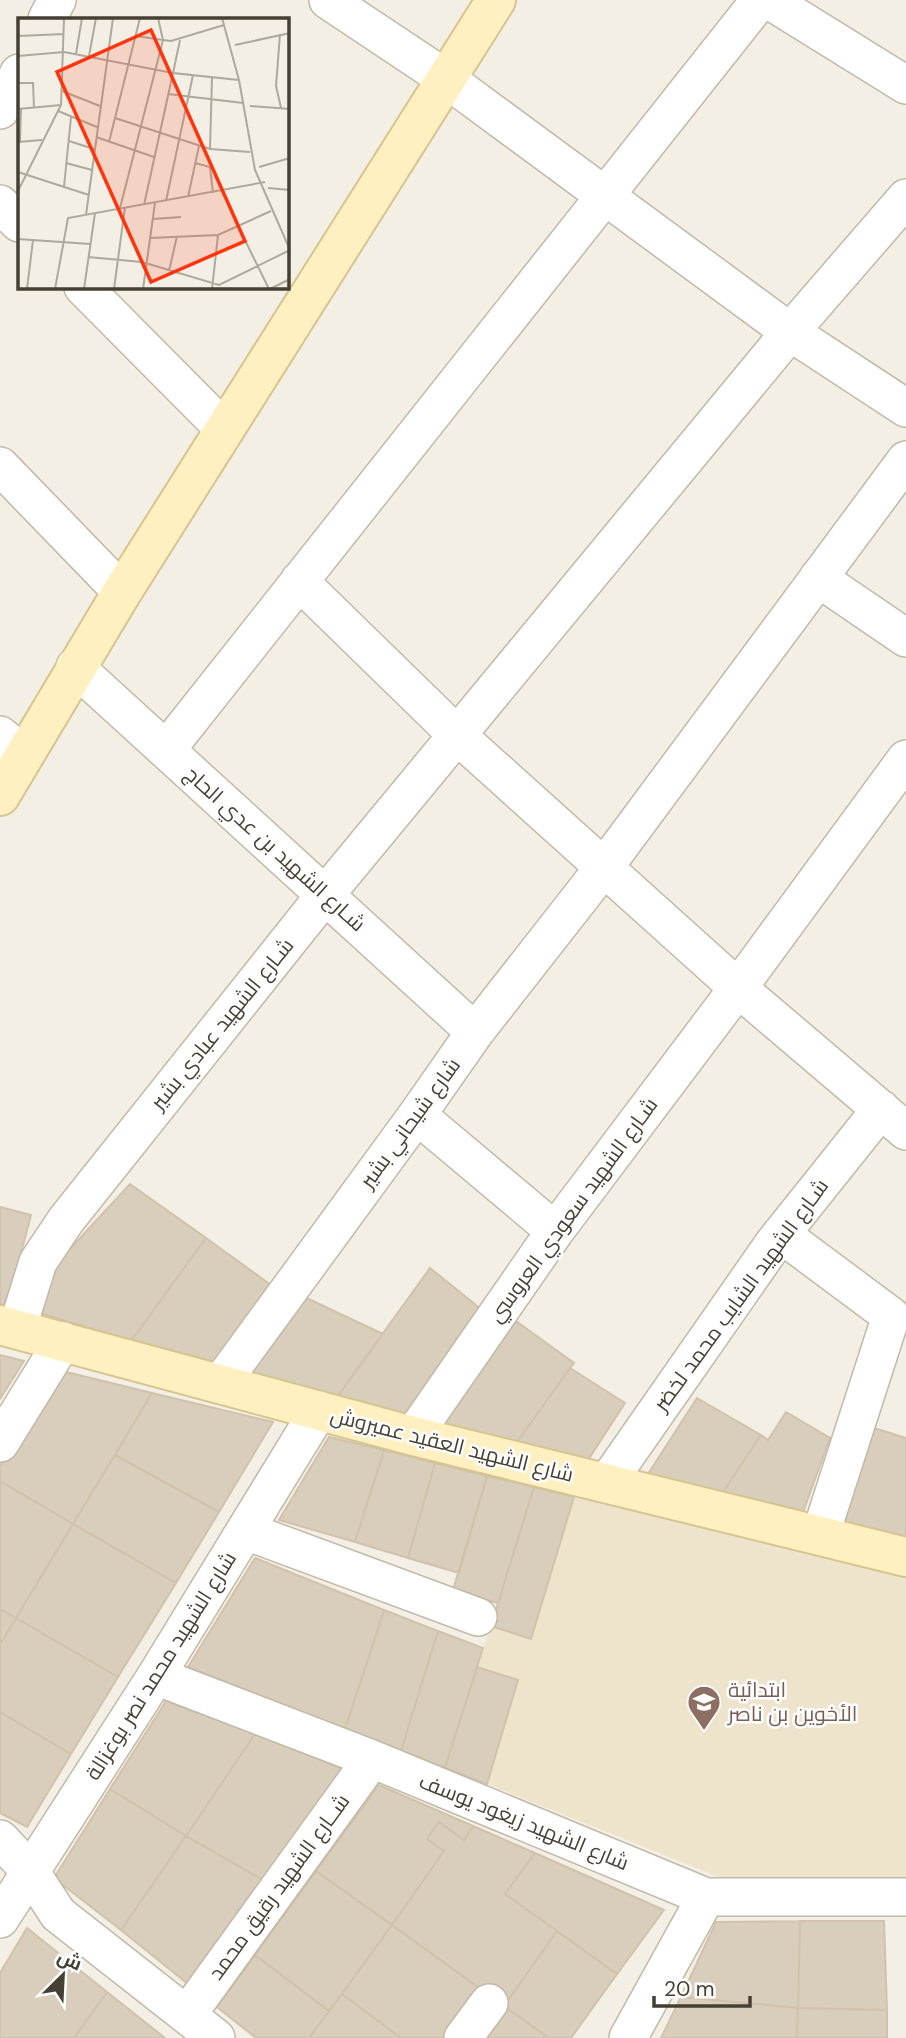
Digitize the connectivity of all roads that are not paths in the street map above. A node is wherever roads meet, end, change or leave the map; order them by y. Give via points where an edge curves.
1 (57, 0) edge
2 (328, 0) edge
3 (496, 0) edge
4 (760, 0) edge
5 (769, 0) edge
6 (48, 18) edge
7 (18, 75) edge
8 (445, 78) junction
9 (906, 85) edge
10 (0, 110) edge
11 (606, 197) junction
12 (906, 198) edge
13 (0, 204) edge
14 (18, 222) edge
15 (85, 289) edge
16 (790, 332) junction
17 (906, 408) edge
18 (224, 429) junction
19 (906, 460) edge
20 (0, 466) edge
21 (818, 578) junction
22 (299, 581) junction
23 (122, 592) junction
24 (906, 638) edge
25 (75, 667) junction
26 (458, 736) junction
27 (12, 745) edge
28 (166, 750) junction
29 (906, 760) edge
30 (0, 796) edge
31 (605, 866) junction
32 (326, 895) junction
33 (738, 988) junction
34 (475, 1032) junction
35 (417, 1115) junction
36 (893, 1120) edge
37 (555, 1231) junction
38 (781, 1234) junction
39 (8, 1327) edge
40 (63, 1341) junction
41 (220, 1383) junction
42 (318, 1410) junction
43 (412, 1436) junction
44 (0, 1443) edge
45 (606, 1484) junction
46 (246, 1531) junction
47 (820, 1536) junction
48 (906, 1557) edge
49 (478, 1617) dead end
50 (156, 1676) junction
51 (372, 1759) junction
52 (0, 1839) edge
53 (30, 1871) junction
54 (706, 1897) junction
55 (906, 1897) edge
56 (0, 1919) edge
57 (489, 2003) dead end
58 (187, 2015) junction
59 (216, 2038) edge
60 (463, 2038) edge
61 (628, 2038) edge

1 - 6 street
2 - 8 street
3 - 8 street
4 - 11 street
5 - 9 street
7 - 10 street
8 - 11 street
8 - 18 street
11 - 16 street
11 - 22 street
12 - 16 street, شـارع الشهيد عبادي بشير
13 - 14 street
15 - 18 street
16 - 17 street
16 - 26 street, شـارع الشهيد عبادي بشير
18 - 23 street
19 - 21 street, شارع شيحاني بشير
20 - 23 street
21 - 24 street
21 - 31 street, شارع شيحاني بشير
22 - 26 street
22 - 28 street
23 - 25 street
25 - 27 street
25 - 28 street, شـارع الشهيد بن عدي الحاج
26 - 31 street
26 - 32 street, شـارع الشهيد عبادي بشير
27 - 30 street
28 - 32 street, شـارع الشهيد بن عدي الحاج
29 - 33 street, شـارع الشهيد سعودي العروسي
31 - 33 street
31 - 34 street, شارع شيحاني بشير
32 - 34 street, شـارع الشهيد بن عدي الحاج
32 - 39 street, شـارع الشهيد عبادي بشير via 66,1220 38,1262
33 - 36 street
33 - 37 street, شـارع الشهيد سعودي العروسي
34 - 35 street, شارع شيحاني بشير
35 - 37 street
35 - 41 street, شارع شيحاني بشير
36 - 38 street, شـارع الشهيد الشايب محمد لخضر
37 - 43 street, شـارع الشهيد سعودي العروسي
38 - 45 street, شـارع الشهيد الشايب محمد لخضر
38 - 47 street via 891,1316
39 - 40 street, شارع الشهيد العقيد عميروش
40 - 41 street, شارع الشهيد العقيد عميروش
40 - 44 street
41 - 42 street, شارع الشهيد العقيد عميروش
42 - 43 street, شارع الشهيد العقيد عميروش
42 - 46 street, شارع الشهيد محمد نصر بوغزالة
43 - 45 street, شارع الشهيد العقيد عميروش
45 - 47 street, شارع الشهيد العقيد عميروش
46 - 49 street
46 - 50 street, شارع الشهيد محمد نصر بوغزالة
47 - 48 street, شارع الشهيد العقيد عميروش
50 - 51 street, شارع الشهيد زيغود يوسف
50 - 53 street, شارع الشهيد محمد نصر بوغزالة
51 - 54 street, شارع الشهيد زيغود يوسف
51 - 58 street, شــارع الشهيد رقيق محمد
52 - 53 street
53 - 56 street, شارع الشهيد محمد نصر بوغزالة
53 - 58 street via 58,1914
54 - 55 street, شارع الشهيد زيغود يوسف
54 - 61 street
57 - 60 street
58 - 59 street

